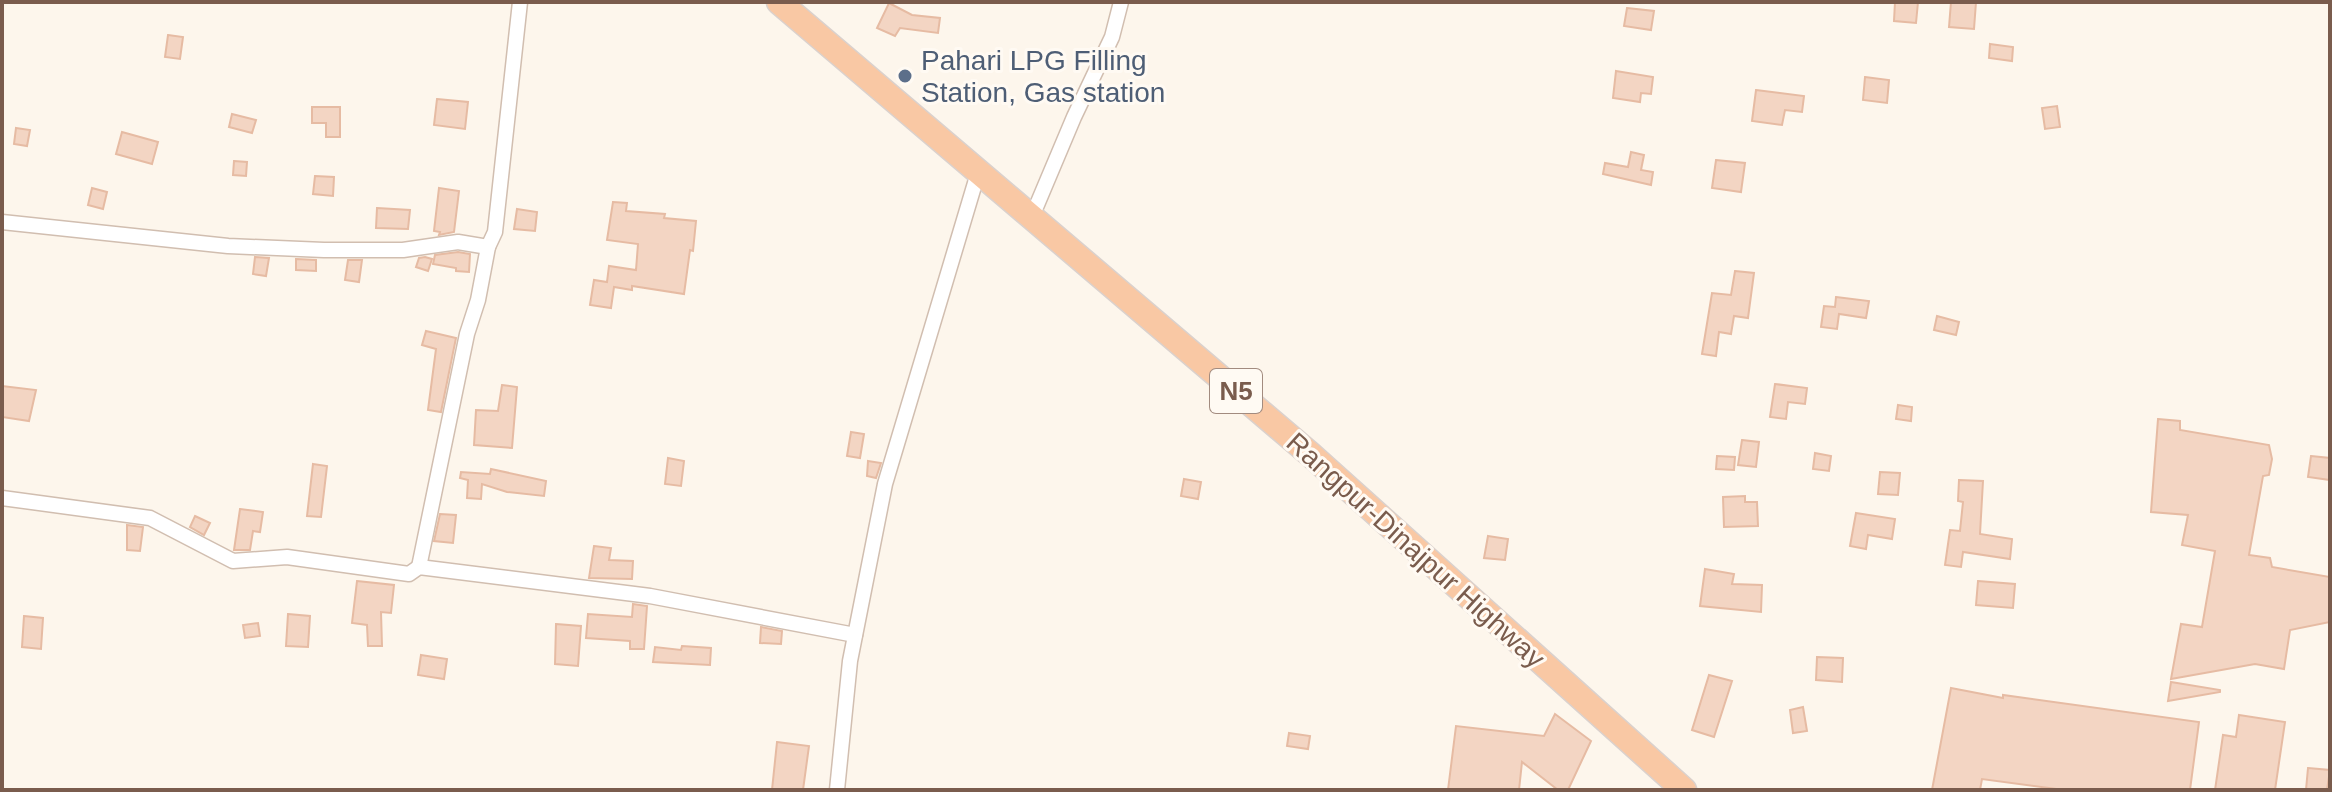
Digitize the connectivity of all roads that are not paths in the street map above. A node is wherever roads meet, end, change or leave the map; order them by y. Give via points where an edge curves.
1 (520, 2) edge
2 (779, 2) edge
3 (1121, 2) edge
4 (978, 173) junction
5 (1031, 219) junction
6 (2, 222) edge
7 (488, 247) junction
8 (2, 498) edge
9 (419, 567) junction
10 (855, 635) junction
11 (837, 790) edge
12 (1684, 790) edge

1 - 7 street via 495,232
2 - 4 highway, Rangpur-Dinajpur Highway / N5
3 - 5 street via 1112,37
4 - 5 highway, Rangpur-Dinajpur Highway / N5
4 - 10 street via 885,484
5 - 12 highway, Rangpur-Dinajpur Highway / N5 via 1310,454
6 - 7 street via 228,246 403,250 458,242
7 - 9 street
8 - 9 street via 150,518 233,561 287,557 409,574
9 - 10 street via 650,596
10 - 11 street

